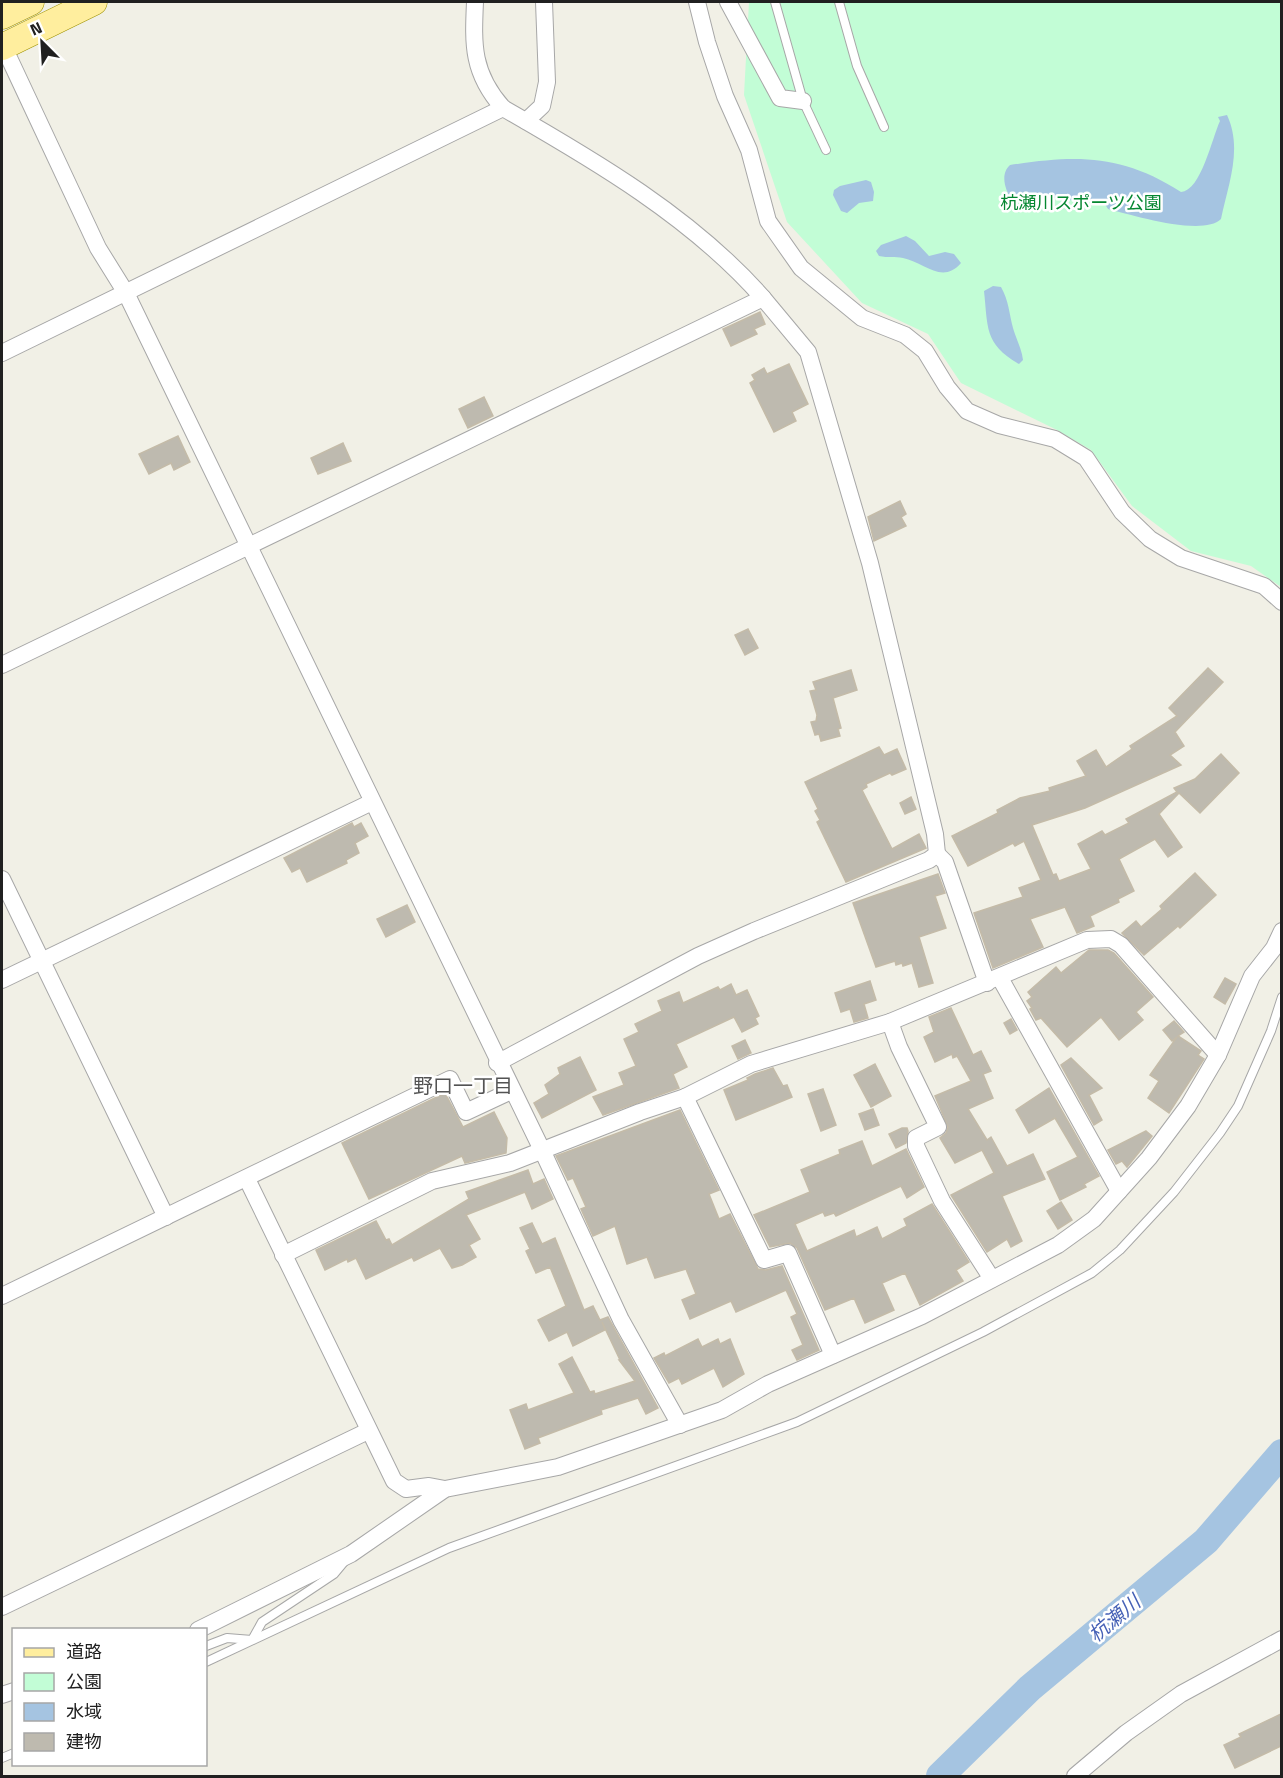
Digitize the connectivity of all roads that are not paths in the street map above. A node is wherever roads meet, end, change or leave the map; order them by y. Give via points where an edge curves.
1 (31, 2) edge
2 (94, 2) edge
3 (475, 2) edge
4 (544, 2) edge
5 (697, 2) edge
6 (728, 2) edge
7 (775, 2) edge
8 (839, 2) edge
9 (2, 16) edge
10 (2, 45) edge
11 (803, 101) junction
12 (502, 108) junction
13 (526, 121) junction
14 (884, 127) dead end
15 (826, 150) dead end
16 (126, 293) junction
17 (763, 298) junction
18 (2, 353) edge
19 (247, 546) junction
20 (1281, 602) edge
21 (2, 665) edge
22 (372, 802) junction
23 (937, 854) junction
24 (2, 879) edge
25 (1281, 931) edge
26 (41, 961) junction
27 (2, 980) edge
28 (993, 980) junction
29 (1281, 997) edge
30 (890, 1022) junction
31 (1218, 1055) junction
32 (497, 1063) junction
33 (511, 1091) junction
34 (685, 1097) junction
35 (542, 1150) junction
36 (247, 1179) junction
37 (1119, 1191) junction
38 (166, 1217) junction
39 (283, 1255) junction
40 (992, 1279) junction
41 (2, 1296) edge
42 (833, 1355) junction
43 (680, 1425) junction
44 (368, 1431) junction
45 (445, 1489) junction
46 (351, 1554) junction
47 (2, 1607) edge
48 (200, 1628) edge
49 (1281, 1639) edge
50 (252, 1640) junction
51 (207, 1646) edge
52 (207, 1662) edge
53 (1075, 1776) edge

1 - 9 main road
2 - 10 main road
3 - 12 street via 473,42 479,74
4 - 13 street via 547,82 542,106
5 - 20 street via 706,42 749,150 768,221 801,268 862,318 905,335 925,351 967,411 999,425 1054,439 1086,458 1122,512 1150,539 1181,558 1264,586
6 - 11 street via 780,98
7 - 11 lane
8 - 14 lane via 857,66
10 - 16 street via 98,248
11 - 15 lane
12 - 13 street
12 - 16 street
13 - 17 street via 646,197 737,269
16 - 18 street
16 - 19 street
17 - 19 street
17 - 23 street via 808,352 870,563
19 - 21 street
19 - 22 street
22 - 26 street
22 - 32 street
23 - 28 street via 945,862
23 - 32 street via 698,956
24 - 26 street
25 - 31 street via 1274,948 1252,976
26 - 27 street
26 - 38 street
28 - 30 street
28 - 31 street via 1087,940 1112,939
28 - 37 street
29 - 50 lane via 1271,1031 1238,1106 1220,1133 1174,1192 1120,1250 1092,1273 797,1422 449,1548
30 - 34 street via 751,1064
30 - 40 street via 938,1127 916,1138 916,1146 942,1201
31 - 37 street via 1188,1106
32 - 33 street
33 - 35 street
33 - 36 street via 466,1112 450,1079
34 - 35 street
34 - 42 street via 764,1260 788,1253
35 - 39 street via 510,1163 432,1181
35 - 43 street via 621,1320
36 - 38 street
36 - 39 street
37 - 40 street via 1094,1219 1058,1245
38 - 41 street
39 - 44 street
40 - 42 street via 922,1316
42 - 43 street via 768,1383 722,1410
43 - 45 street via 558,1467
44 - 45 street via 399,1486
44 - 47 street
45 - 46 street
46 - 48 street
46 - 50 lane via 334,1574 262,1622
49 - 53 street via 1181,1694
50 - 51 lane via 228,1638
50 - 52 lane

